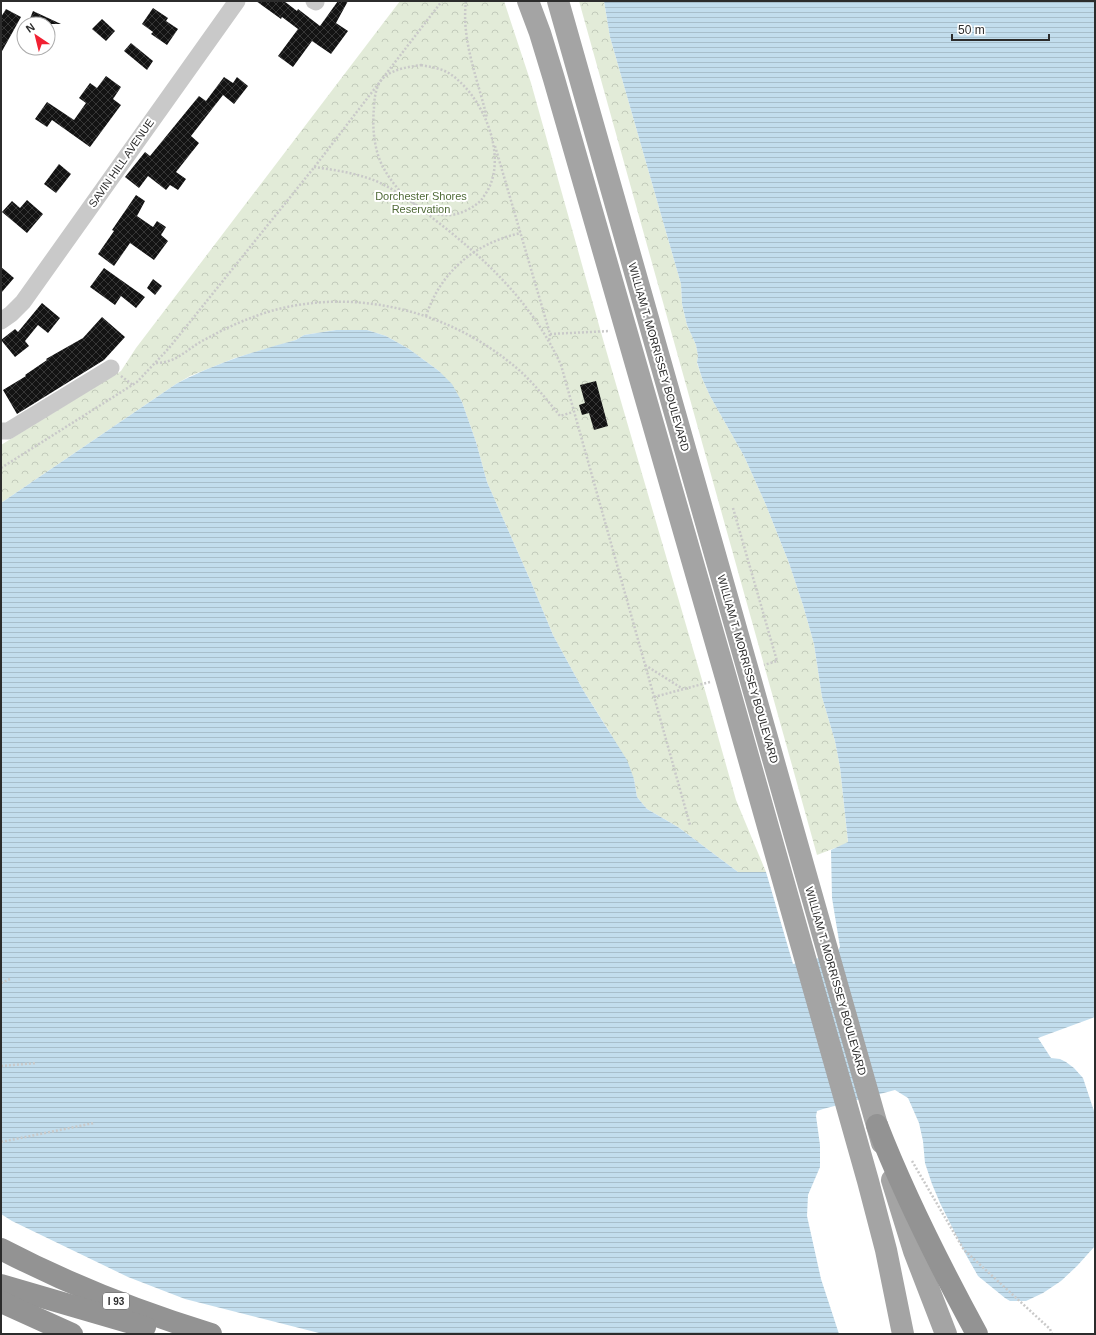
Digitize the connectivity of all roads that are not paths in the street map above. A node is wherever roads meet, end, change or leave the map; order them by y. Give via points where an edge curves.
1 (237, 1) edge
2 (528, 1) edge
3 (558, 1) edge
4 (1, 321) edge
5 (112, 368) dead end
6 (1, 431) edge
7 (877, 1125) junction
8 (1, 1249) edge
9 (24, 1261) junction
10 (1, 1285) edge
11 (1, 1302) edge
12 (160, 1332) edge
13 (72, 1334) edge
14 (211, 1334) edge
15 (903, 1334) edge
16 (946, 1334) edge
17 (977, 1334) edge

1 - 4 street, SAVIN HILL AVENUE via 23,302
2 - 15 main road via 553,75 854,1132 884,1243
3 - 7 main road, WILLIAM T. MORRISSEY BOULEVARD
5 - 6 street via 8,431
7 - 16 main road, WILLIAM T. MORRISSEY BOULEVARD via 914,1251
7 - 17 highway via 893,1167 931,1247
8 - 9 highway, I 93
9 - 12 highway, I 93 via 101,1304
9 - 14 highway, I 93 via 126,1306
10 - 12 highway, I 93
11 - 13 highway

